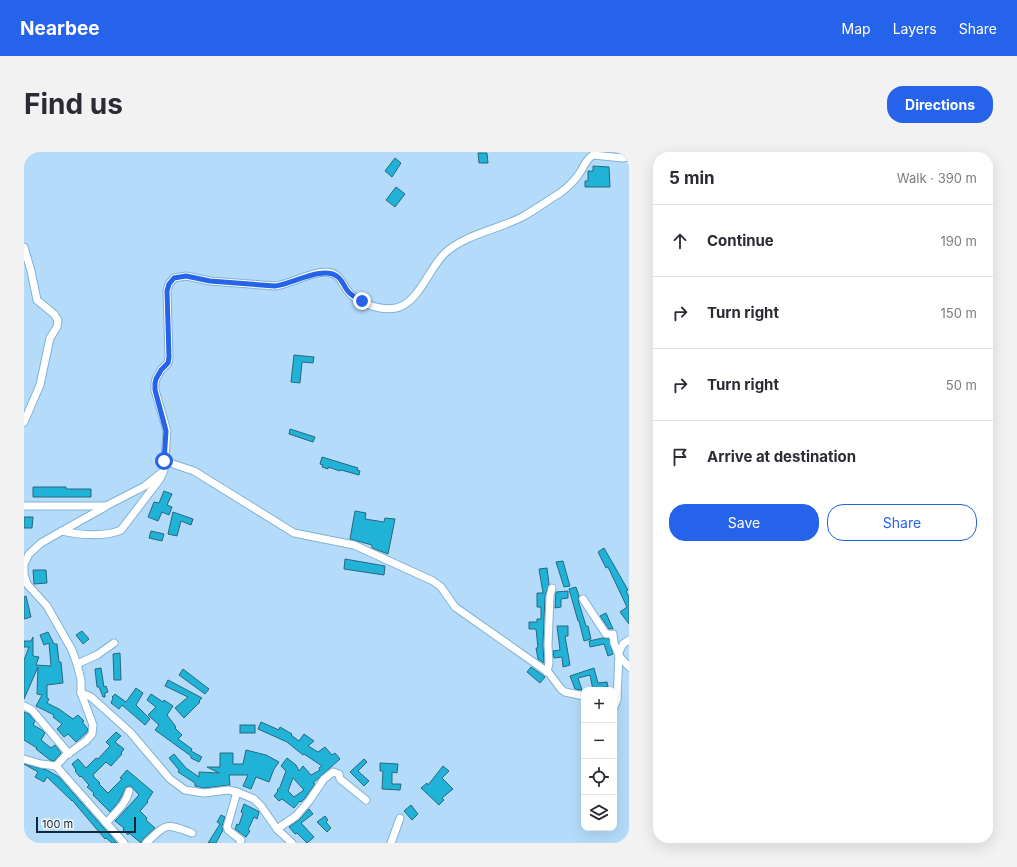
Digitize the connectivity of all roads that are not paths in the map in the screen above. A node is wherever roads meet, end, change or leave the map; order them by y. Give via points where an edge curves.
1 (589, 155) edge
2 (629, 159) edge
3 (24, 247) edge
4 (24, 422) edge
5 (164, 461) junction
6 (164, 470) junction
7 (24, 506) edge
8 (106, 506) junction
9 (62, 531) junction
10 (552, 588) dead end
11 (583, 599) dead end
12 (629, 640) edge
13 (114, 643) dead end
14 (619, 656) junction
15 (77, 664) junction
16 (629, 667) edge
17 (547, 672) junction
18 (81, 693) junction
19 (581, 695) edge
20 (617, 700) edge
21 (24, 706) edge
22 (69, 754) junction
23 (24, 759) edge
24 (56, 766) junction
25 (129, 791) dead end
26 (237, 792) junction
27 (366, 800) dead end
28 (400, 818) dead end
29 (106, 823) junction
30 (277, 829) junction
31 (192, 833) dead end
32 (124, 843) edge
33 (146, 843) edge
34 (240, 843) edge
35 (292, 843) edge
36 (391, 843) edge

1 - 2 street
1 - 5 street via 579,175 562,191 522,217 479,233 445,253 418,292 403,306 381,308 370,305 354,298 338,277 326,273 275,286 210,281 186,276 174,278 167,291 169,360 155,383 166,431
3 - 4 street via 38,300 56,317 58,324 50,338 40,385
5 - 6 street
5 - 17 street via 194,472 294,533 354,545 433,581 441,587 456,607
6 - 8 street via 145,486
6 - 9 street via 121,530 104,534
7 - 8 street
8 - 9 street
9 - 15 street via 41,543 29,554 24,564 24,574 28,584 47,606 62,631
10 - 17 street
11 - 14 street via 606,634 613,634
12 - 14 street via 621,647
13 - 15 street via 97,655
14 - 16 street
14 - 20 street
15 - 18 street
17 - 19 street via 565,692
18 - 22 street via 93,730 86,741
18 - 26 street via 91,697 130,732 170,779 185,790 204,793 228,790
21 - 22 street via 32,710
22 - 24 street
23 - 24 street
24 - 29 street
25 - 29 street via 124,803
26 - 30 street via 258,803
26 - 34 street via 227,827 241,840
27 - 30 street via 340,779 339,774 333,772 324,779 296,816
28 - 36 street
29 - 32 street
30 - 35 street
31 - 33 street via 168,825

